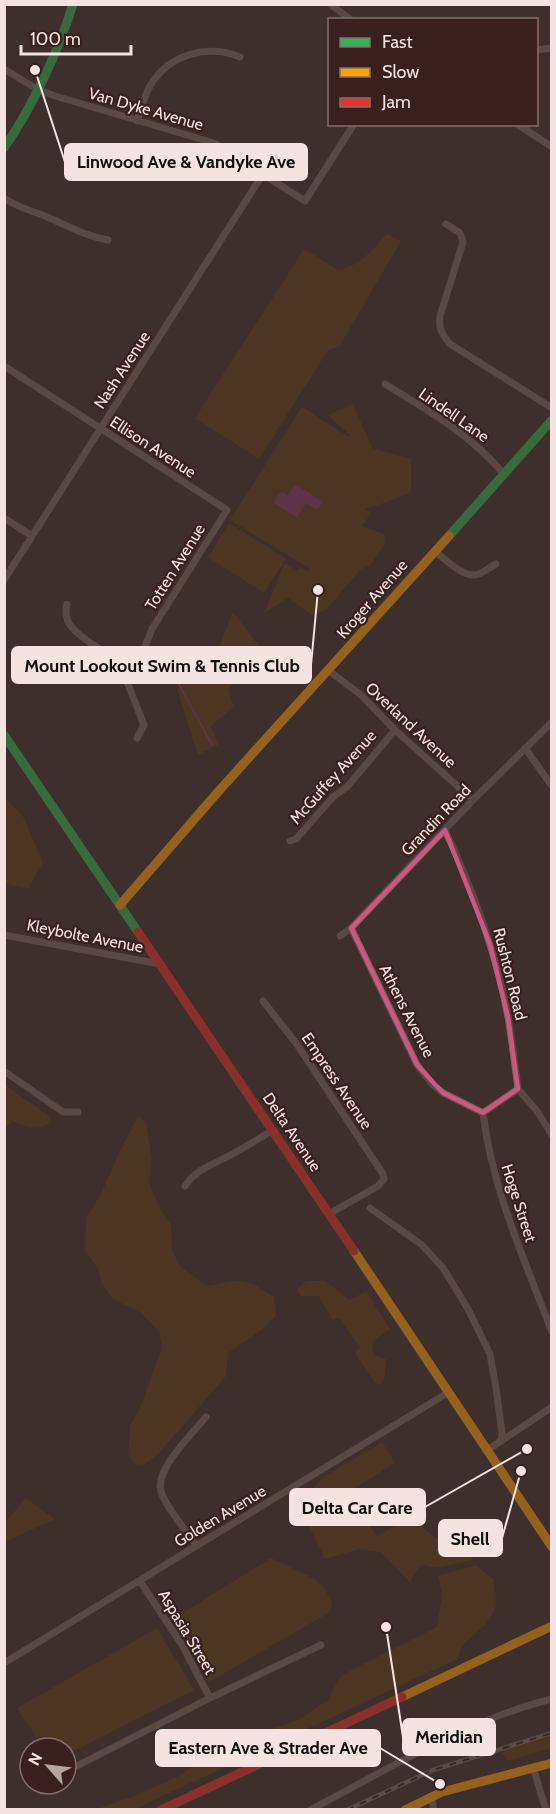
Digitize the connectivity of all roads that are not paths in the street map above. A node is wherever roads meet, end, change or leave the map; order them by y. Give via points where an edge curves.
1 (73, 4) edge
2 (330, 4) edge
3 (348, 18) edge
4 (240, 57) dead end
5 (4, 69) edge
6 (37, 89) junction
7 (137, 121) junction
8 (353, 126) edge
9 (520, 126) edge
10 (552, 147) edge
11 (4, 148) edge
12 (263, 174) junction
13 (4, 198) edge
14 (446, 224) dead end
15 (108, 240) dead end
16 (4, 366) edge
17 (385, 384) dead end
18 (552, 408) edge
19 (552, 420) edge
20 (100, 429) junction
21 (503, 473) junction
22 (227, 510) joint
23 (4, 518) edge
24 (32, 536) junction
25 (434, 551) junction
26 (495, 564) dead end
27 (4, 580) edge
28 (67, 604) dead end
29 (120, 669) junction
30 (329, 671) junction
31 (552, 722) edge
32 (396, 730) junction
33 (4, 735) edge
34 (137, 738) dead end
35 (525, 748) junction
36 (552, 786) edge
37 (473, 800) junction
38 (445, 830) junction
39 (290, 841) dead end
40 (120, 905) junction
41 (351, 928) junction
42 (4, 935) edge
43 (340, 936) dead end
44 (160, 964) junction
45 (263, 1001) dead end
46 (4, 1071) edge
47 (518, 1089) junction
48 (78, 1112) dead end
49 (483, 1113) junction
50 (273, 1130) junction
51 (552, 1135) edge
52 (185, 1186) dead end
53 (370, 1208) dead end
54 (329, 1214) junction
55 (552, 1332) edge
56 (449, 1392) junction
57 (552, 1407) edge
58 (206, 1417) dead end
59 (501, 1441) junction
60 (486, 1451) junction
61 (197, 1546) junction
62 (552, 1547) edge
63 (140, 1581) junction
64 (552, 1626) edge
65 (321, 1645) dead end
66 (4, 1663) edge
67 (210, 1698) junction
68 (552, 1700) edge
69 (552, 1763) edge
70 (78, 1765) edge
71 (532, 1767) junction
72 (431, 1796) junction
73 (161, 1809) edge
74 (310, 1809) edge
75 (405, 1809) edge
76 (434, 1809) edge
77 (546, 1809) edge

1 - 6 main road via 63,37
2 - 3 street
4 - 7 street via 203,51 174,61 150,85
5 - 6 street, Van Dyke Avenue
6 - 7 street, Van Dyke Avenue
6 - 11 main road
7 - 12 street, Van Dyke Avenue via 214,143
8 - 12 street, Van Dyke Avenue via 305,201
9 - 10 street
12 - 20 street, Nash Avenue
13 - 15 street via 84,235
14 - 18 street via 460,233 463,242 440,316 442,334 450,344
16 - 20 street, Ellison Avenue
17 - 21 street, Lindell Lane via 455,428
19 - 21 main road, Kroger Avenue
20 - 22 street, Ellison Avenue
20 - 24 street, Nash Avenue
21 - 25 main road, Kroger Avenue
22 - 29 street, Totten Avenue via 152,629 144,649
23 - 24 street
24 - 27 street, Nash Avenue
25 - 26 street via 470,575 480,574
25 - 30 main road, Kroger Avenue
28 - 29 street via 66,620 72,629 112,658
29 - 34 street via 144,724
30 - 32 street, Overland Avenue via 361,695
30 - 40 main road, Kroger Avenue
31 - 35 street, Grandin Road
32 - 37 street, Overland Avenue
32 - 39 street, McGuffey Avenue via 347,787
33 - 40 main road, Delta Avenue
35 - 36 street
35 - 37 street, Grandin Road
37 - 38 street, Grandin Road
38 - 41 street, Grandin Road
38 - 47 street, Rushton Road via 490,945 508,1017
40 - 44 main road, Delta Avenue
41 - 43 street, Grandin Road
41 - 49 street, Athens Avenue via 417,1065 443,1093
42 - 44 street, Kleybolte Avenue
44 - 50 main road, Delta Avenue
45 - 54 street, Empress Avenue via 296,1043 384,1179
46 - 48 street via 63,1112
47 - 49 street
47 - 51 street
49 - 55 street, Hoge Street via 503,1198
50 - 52 street via 203,1170
50 - 54 main road, Delta Avenue
53 - 59 street via 422,1245 443,1268 468,1309 490,1354
54 - 56 main road, Delta Avenue
56 - 60 main road, Delta Avenue
56 - 61 street, Golden Avenue
57 - 59 street
58 - 61 street via 166,1467 160,1484 163,1498
59 - 60 street
60 - 62 main road, Delta Avenue
61 - 63 street, Golden Avenue
63 - 66 street, Golden Avenue
63 - 67 street, Aspasia Street via 182,1645
64 - 73 main road
65 - 67 street
67 - 70 street
68 - 74 street via 456,1735
69 - 71 main road
71 - 72 main road
71 - 77 street
72 - 75 main road
72 - 76 street

